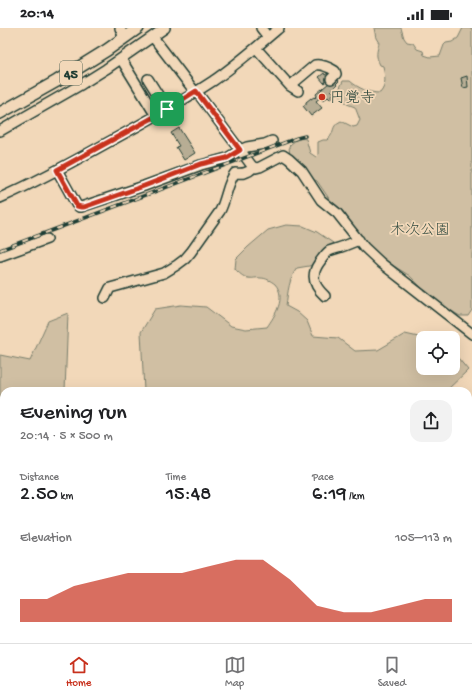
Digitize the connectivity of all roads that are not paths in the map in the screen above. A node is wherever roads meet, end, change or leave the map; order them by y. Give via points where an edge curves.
1 (138, 28) edge
2 (165, 28) edge
3 (261, 28) edge
4 (279, 28) edge
5 (122, 33) edge
6 (153, 37) junction
7 (268, 37) junction
8 (256, 48) junction
9 (121, 59) junction
10 (148, 78) dead end
11 (331, 80) dead end
12 (290, 86) junction
13 (298, 91) dead end
14 (196, 92) junction
15 (167, 109) junction
16 (0, 113) edge
17 (156, 116) junction
18 (0, 131) edge
19 (272, 141) dead end
20 (240, 150) junction
21 (254, 167) junction
22 (57, 170) junction
23 (0, 198) edge
24 (47, 239) dead end
25 (358, 240) junction
26 (0, 256) edge
27 (325, 296) dead end
28 (105, 298) dead end
29 (472, 334) edge

1 - 5 main road, 45
2 - 6 street
3 - 7 street
4 - 7 street
5 - 16 main road, 45 via 107,50
6 - 9 street
6 - 14 street
7 - 8 street
8 - 12 street
8 - 14 street
9 - 17 street
9 - 18 street
10 - 15 street
11 - 12 street via 336,74 335,71 315,65
12 - 13 street
14 - 15 street
14 - 20 street
15 - 17 street
17 - 22 street
19 - 20 street
20 - 21 street
20 - 22 street via 227,158 201,164 81,207 76,204
21 - 25 street via 258,168 285,156 302,171 321,200 337,213
21 - 28 street via 243,174 235,173 220,211 185,259 164,273 110,288
22 - 23 street
24 - 26 street
25 - 27 street via 330,251 315,268 315,284
25 - 29 street via 381,263

